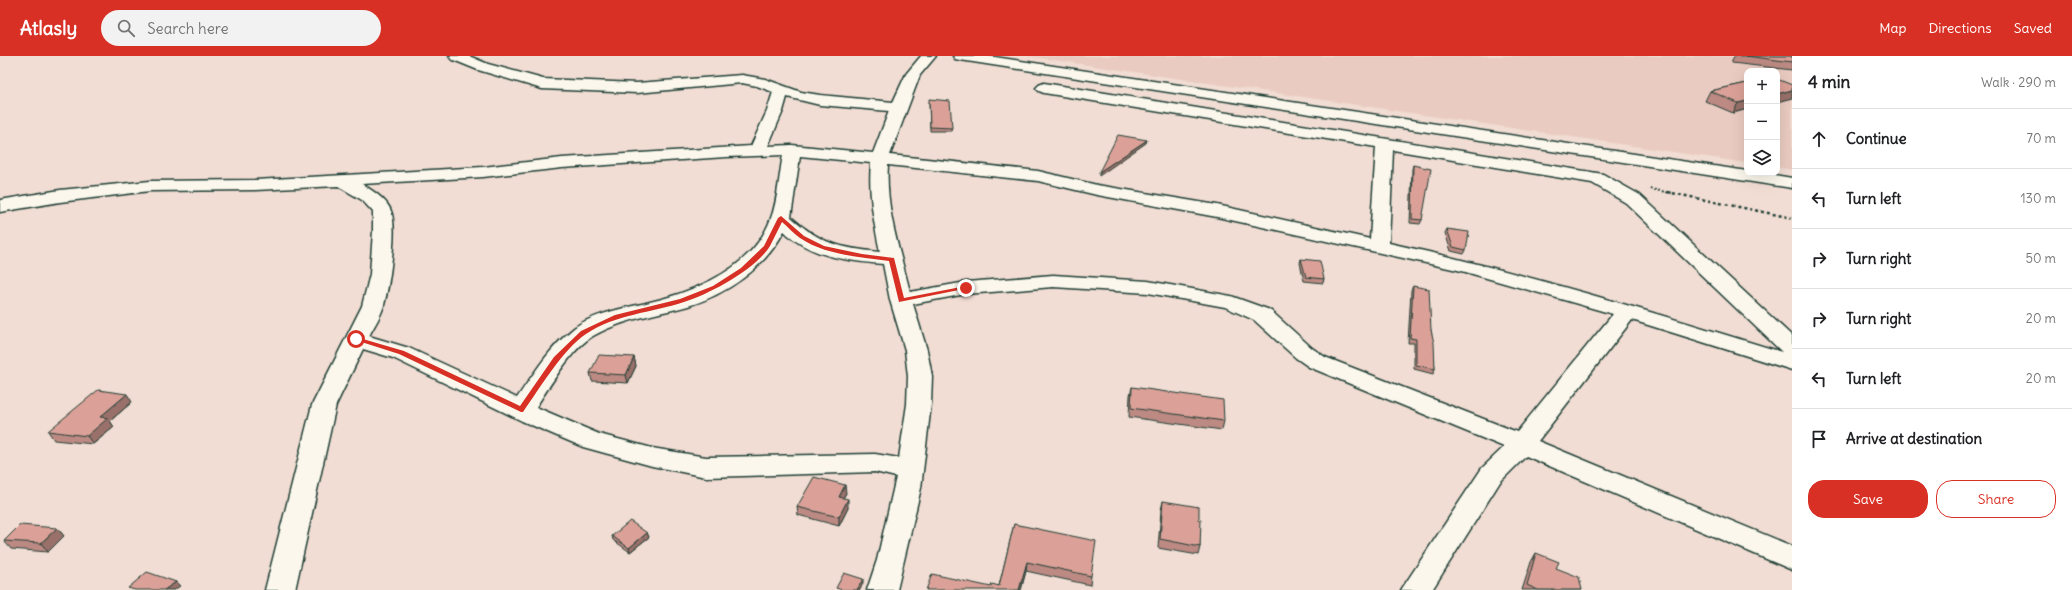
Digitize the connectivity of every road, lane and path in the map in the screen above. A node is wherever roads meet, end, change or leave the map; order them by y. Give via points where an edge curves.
1 (456, 56) edge
2 (929, 56) edge
3 (960, 56) edge
4 (1044, 88) dead end
5 (781, 90) junction
6 (899, 107) junction
7 (1385, 144) junction
8 (792, 150) junction
9 (757, 151) junction
10 (880, 158) junction
11 (340, 179) junction
12 (1792, 183) edge
13 (1650, 189) dead end
14 (0, 206) edge
15 (781, 218) junction
16 (1792, 218) edge
17 (1379, 248) junction
18 (892, 259) junction
19 (902, 300) junction
20 (1627, 311) junction
21 (356, 339) junction
22 (1792, 349) edge
23 (1792, 363) edge
24 (521, 410) junction
25 (1522, 444) junction
26 (910, 470) junction
27 (1792, 558) edge
28 (280, 590) edge
29 (882, 590) edge
30 (1416, 590) edge

1 - 5 street via 483,67 542,84 637,88 742,80 760,82
2 - 6 street via 913,74
3 - 12 street
4 - 7 street
5 - 6 street via 820,100
5 - 9 street via 775,111
6 - 10 street
7 - 17 street
7 - 22 street via 1597,178 1615,187 1644,208
8 - 9 street
8 - 10 street
8 - 15 street
9 - 11 street via 562,163 483,172
10 - 17 street via 1058,179 1097,190 1217,211
10 - 18 street via 880,208
11 - 14 street via 255,185 150,186
11 - 21 street via 368,196 382,211 380,274 373,306
13 - 16 path
15 - 18 street via 802,237 822,247 862,256
15 - 24 street via 766,247 743,269 716,287 682,301 617,316 583,332 556,359
17 - 20 street via 1466,266
18 - 19 street
19 - 25 street via 966,288 1054,281 1148,287 1231,302 1262,315 1317,362
19 - 26 street via 916,350 920,376
20 - 23 street
20 - 25 street
21 - 24 street via 401,353
21 - 28 street via 324,405
24 - 26 street via 592,441 652,457 706,466 874,463
25 - 27 street
25 - 30 street via 1491,475
26 - 29 street

